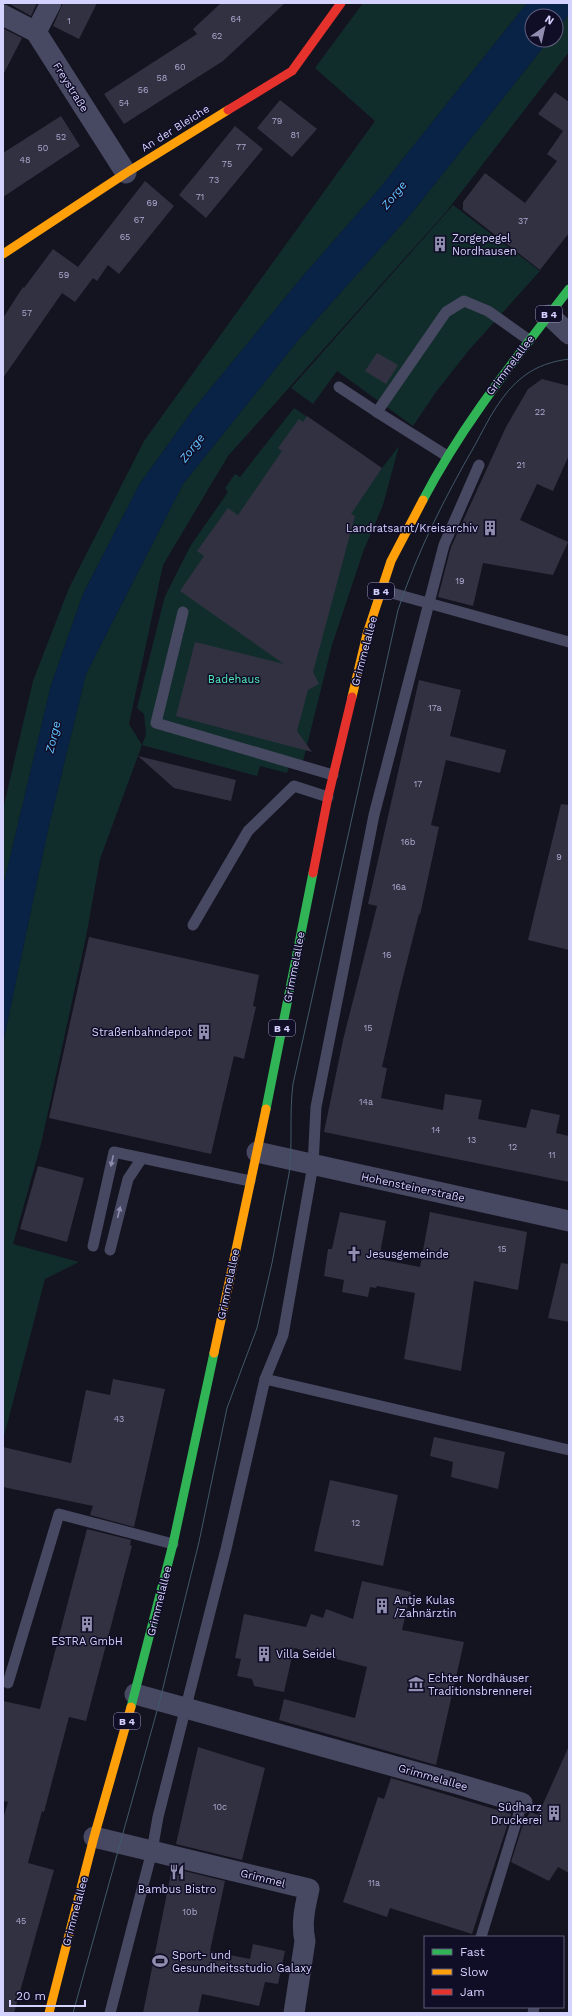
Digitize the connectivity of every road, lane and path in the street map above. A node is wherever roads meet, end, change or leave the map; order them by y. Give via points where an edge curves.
1 (51, 3) edge
2 (341, 3) edge
3 (3, 15) edge
4 (36, 32) junction
5 (126, 173) junction
6 (3, 254) edge
7 (569, 289) edge
8 (549, 315) junction
9 (569, 334) edge
10 (529, 340) junction
11 (339, 386) dead end
12 (377, 412) junction
13 (447, 456) junction
14 (479, 465) dead end
15 (381, 590) junction
16 (427, 604) junction
17 (183, 612) dead end
18 (569, 642) edge
19 (333, 775) junction
20 (328, 797) junction
21 (193, 925) dead end
22 (257, 1152) junction
23 (142, 1158) junction
24 (313, 1165) junction
25 (250, 1181) junction
26 (569, 1221) edge
27 (93, 1246) dead end
28 (110, 1250) dead end
29 (265, 1379) junction
30 (569, 1450) edge
31 (173, 1544) junction
32 (8, 1682) dead end
33 (135, 1694) junction
34 (186, 1708) junction
35 (522, 1803) joint
36 (94, 1837) junction
37 (152, 1851) junction
38 (481, 1936) edge
39 (48, 2013) edge
40 (110, 2013) edge
41 (294, 2013) edge

1 - 4 street
2 - 5 main road, An der Bleiche via 292,71
3 - 4 street
4 - 5 street, Freystraße
5 - 6 main road, An der Bleiche
7 - 8 main road, Grimmelallee / B 4
8 - 9 street
8 - 10 main road, Grimmelallee / B 4
10 - 12 lane via 488,311 464,301 446,312
10 - 13 main road, Grimmelallee / B 4 via 486,397
11 - 12 lane
12 - 13 lane
13 - 15 main road, Grimmelallee / B 4 via 391,561
14 - 16 lane via 444,545
15 - 16 lane
15 - 19 main road, Grimmelallee / B 4 via 367,634
16 - 18 lane
16 - 24 lane via 374,815 316,1107
17 - 19 lane via 156,723
19 - 20 main road, Grimmelallee / B 4
20 - 21 lane via 294,786 248,831
20 - 22 main road, Grimmelallee / B 4
22 - 24 street, Hohensteinerstraße
22 - 25 main road, Grimmelallee / B 4
23 - 25 lane
23 -> 27 lane via 114,1152
28 -> 23 lane via 128,1179
24 - 26 street, Hohensteinerstraße
24 - 29 lane via 283,1335
25 - 31 main road, Grimmelallee / B 4
29 - 30 lane
29 - 34 lane
31 - 32 lane via 58,1514
31 - 33 main road, Grimmelallee / B 4
33 - 34 street, Grimmelallee
33 - 36 main road, Grimmelallee / B 4
34 - 35 street, Grimmelallee
34 - 37 lane
35 - 38 lane
36 - 37 street, Grimmel
36 - 39 main road, Grimmelallee / B 4
37 - 40 lane
37 - 41 street, Grimmel via 309,1889 303,1917 304,1947

